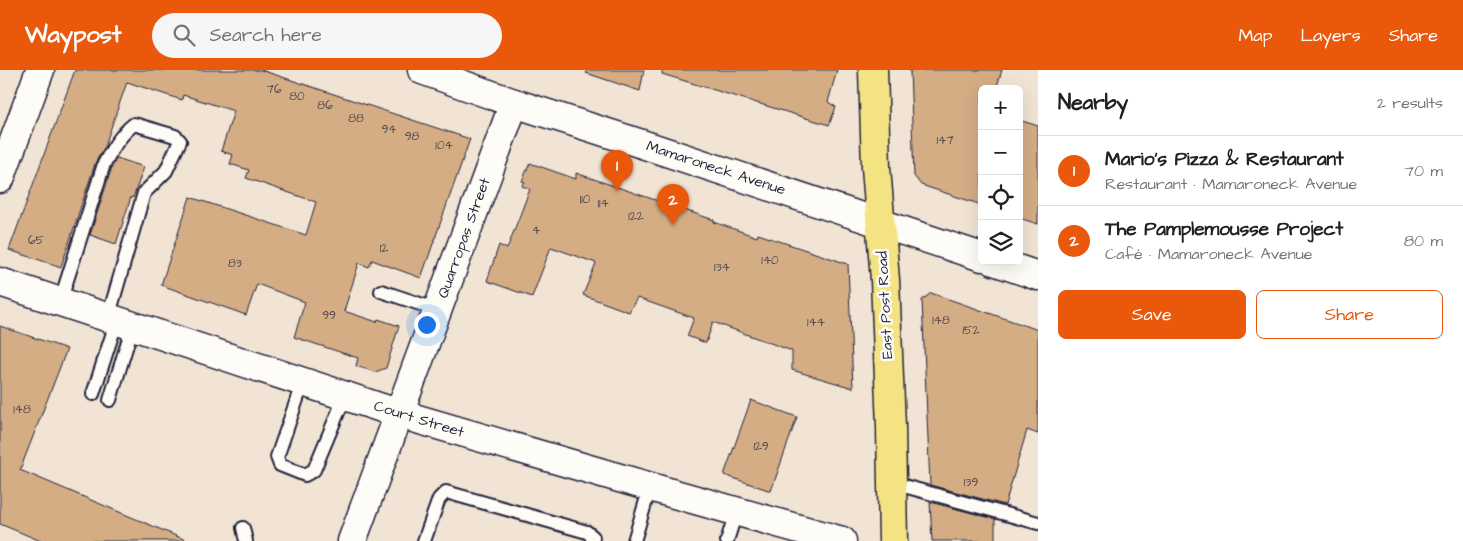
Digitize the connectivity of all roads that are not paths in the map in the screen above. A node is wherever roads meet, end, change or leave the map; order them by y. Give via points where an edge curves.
1 (40, 70) edge
2 (422, 70) edge
3 (873, 70) edge
4 (514, 104) junction
5 (0, 180) edge
6 (880, 223) junction
7 (978, 256) edge
8 (1006, 265) edge
9 (1038, 276) edge
10 (0, 282) edge
11 (380, 291) dead end
12 (60, 302) junction
13 (438, 310) junction
14 (119, 321) junction
15 (303, 382) junction
16 (93, 394) dead end
17 (344, 396) junction
18 (110, 400) dead end
19 (400, 414) junction
20 (893, 483) junction
21 (650, 487) junction
22 (736, 512) junction
23 (1038, 523) edge
24 (243, 528) dead end
25 (246, 541) edge
26 (352, 541) edge
27 (424, 541) edge
28 (592, 541) edge
29 (634, 541) edge
30 (727, 541) edge
31 (842, 541) edge
32 (893, 541) edge

1 - 5 street
2 - 4 street, Mamaroneck Avenue
3 - 6 main road, East Post Road
4 - 6 street, Mamaroneck Avenue
4 - 13 street, Quarropas Street
6 - 7 street, Mamaroneck Avenue
6 - 20 main road, East Post Road
8 - 9 street
10 - 12 street, Court Street
11 - 13 lane
12 - 14 street, Court Street
12 - 14 lane via 104,164 114,146 134,124 175,136 180,141 171,164 144,193
13 - 19 street, Quarropas Street
14 - 15 street, Court Street
14 - 16 lane
14 - 18 lane
15 - 17 street, Court Street
15 - 17 lane via 277,457 280,465 305,475 314,470
17 - 19 street, Court Street
19 - 21 street, Court Street
19 - 26 street, Quarropas Street
20 - 23 lane
20 - 32 main road, East Post Road
21 - 22 street, Court Street
21 - 29 lane
22 - 30 lane
22 - 31 street, Court Street
24 - 25 lane
27 - 28 lane via 439,499 446,492 587,532 593,537

